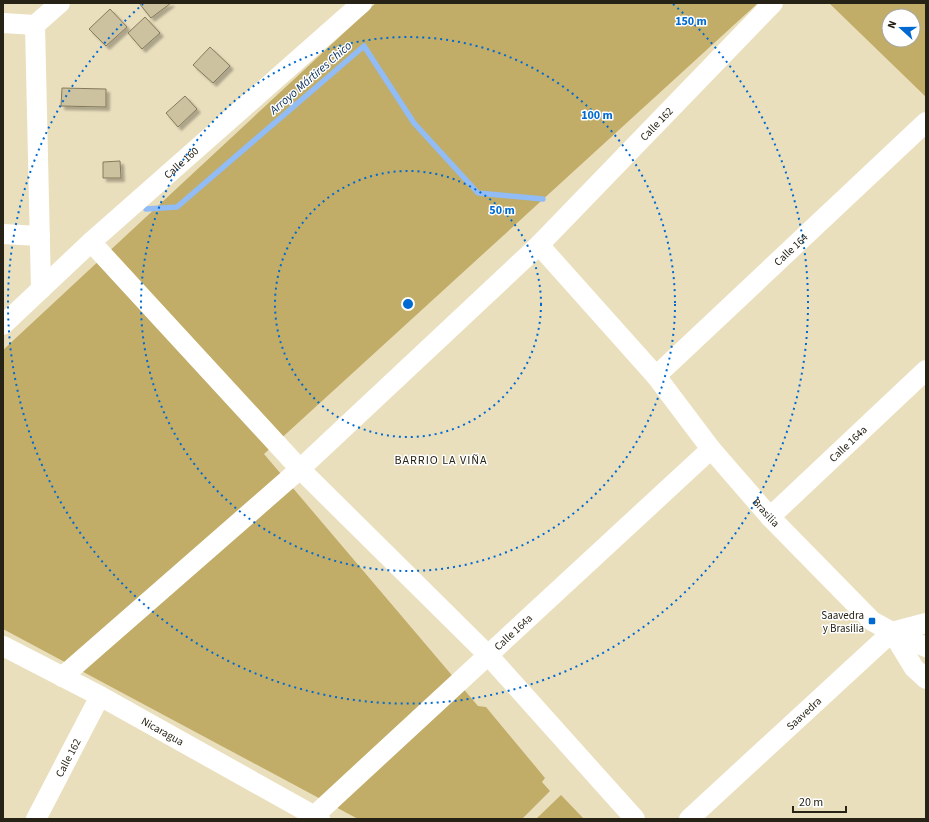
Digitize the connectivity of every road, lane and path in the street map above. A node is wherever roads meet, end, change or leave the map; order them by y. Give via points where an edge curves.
1 (60, 3) edge
2 (362, 3) edge
3 (773, 3) edge
4 (3, 23) edge
5 (34, 25) junction
6 (926, 122) edge
7 (3, 234) edge
8 (40, 236) junction
9 (91, 242) junction
10 (539, 245) junction
11 (41, 290) junction
12 (3, 325) edge
13 (926, 370) edge
14 (656, 376) junction
15 (711, 449) junction
16 (300, 469) junction
17 (770, 517) junction
18 (926, 623) edge
19 (892, 632) junction
20 (3, 646) edge
21 (926, 647) edge
22 (488, 654) junction
23 (62, 677) junction
24 (926, 680) edge
25 (100, 696) junction
26 (317, 817) edge
27 (36, 819) edge
28 (635, 819) edge
29 (689, 819) edge

1 - 5 street
2 - 9 street, Calle 160
3 - 10 street, Calle 162
4 - 5 street
5 - 8 street
6 - 14 street, Calle 164
7 - 8 street
8 - 11 street
9 - 11 street, Calle 160
9 - 16 street
10 - 14 street, Brasilia
10 - 16 street, Calle 162
11 - 12 street, Calle 160
13 - 17 street, Calle 164a
14 - 15 street, Brasilia
15 - 17 street, Brasilia
15 - 22 street, Calle 164a
16 - 22 street
16 - 23 street, Calle 162
17 - 19 street, Brasilia via 872,621
18 - 19 street, Saavedra
19 - 21 street, Brasilia
19 - 24 street via 914,668
19 - 29 street, Saavedra
20 - 23 street, Nicaragua
22 - 26 street, Calle 164a
22 - 28 street
23 - 25 street, Nicaragua
25 - 26 street, Nicaragua
25 - 27 street, Calle 162

